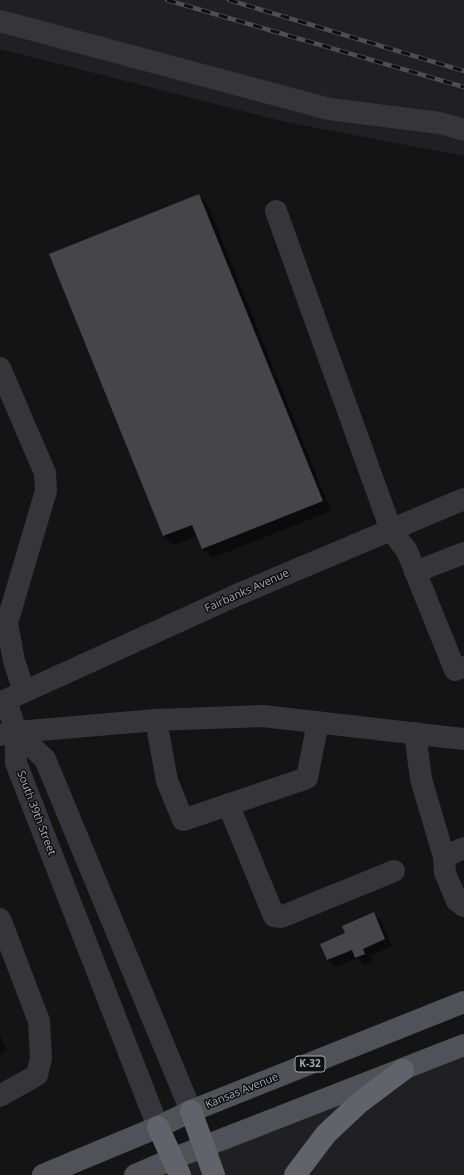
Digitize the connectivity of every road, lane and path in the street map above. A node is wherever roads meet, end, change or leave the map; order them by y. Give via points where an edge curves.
1 (0, 21) edge
2 (464, 130) edge
3 (276, 210) dead end
4 (0, 368) edge
5 (464, 499) edge
6 (391, 530) junction
7 (464, 553) edge
8 (415, 572) junction
9 (464, 667) edge
10 (29, 690) junction
11 (156, 720) junction
12 (318, 722) junction
13 (415, 733) junction
14 (8, 734) edge
15 (464, 739) edge
16 (228, 804) junction
17 (464, 848) edge
18 (444, 856) junction
19 (394, 871) dead end
20 (464, 906) edge
21 (0, 919) edge
22 (464, 1002) edge
23 (464, 1045) edge
24 (403, 1070) junction
25 (0, 1096) edge
26 (192, 1111) junction
27 (158, 1127) junction
28 (204, 1147) junction
29 (176, 1167) edge
30 (43, 1175) edge
31 (135, 1175) edge
32 (214, 1175) edge
33 (295, 1175) edge

1 - 2 street via 329,109 440,124
3 - 6 street
4 - 10 street via 45,473 46,491 7,623 14,662
5 - 6 street, Fairbanks Avenue
6 - 8 street via 407,551
6 - 10 street, Fairbanks Avenue via 239,594
7 - 8 street
8 - 9 street via 455,670
10 - 14 street, Fairbanks Avenue via 6,700
11 - 12 street via 264,716
11 - 14 street
11 - 16 street via 167,781 183,820
12 - 13 street
12 - 16 street via 307,778
13 - 15 street
13 - 18 street via 421,779
14 - 26 street via 45,759
14 - 27 street, South 39th Street via 16,763
16 - 19 street via 274,916 281,917
17 - 18 street
18 - 20 street via 445,873 457,901
21 - 25 street via 39,1021 41,1058 37,1075
22 - 26 main road, Kansas Avenue / K-32
23 - 24 main road
24 - 28 main road
24 - 33 highway via 359,1103 326,1134
26 - 27 main road, Kansas Avenue / K-32
26 - 28 highway
27 - 29 highway
27 - 30 main road, Kansas Avenue / K-32
28 - 29 main road
28 - 32 highway
29 - 31 main road

